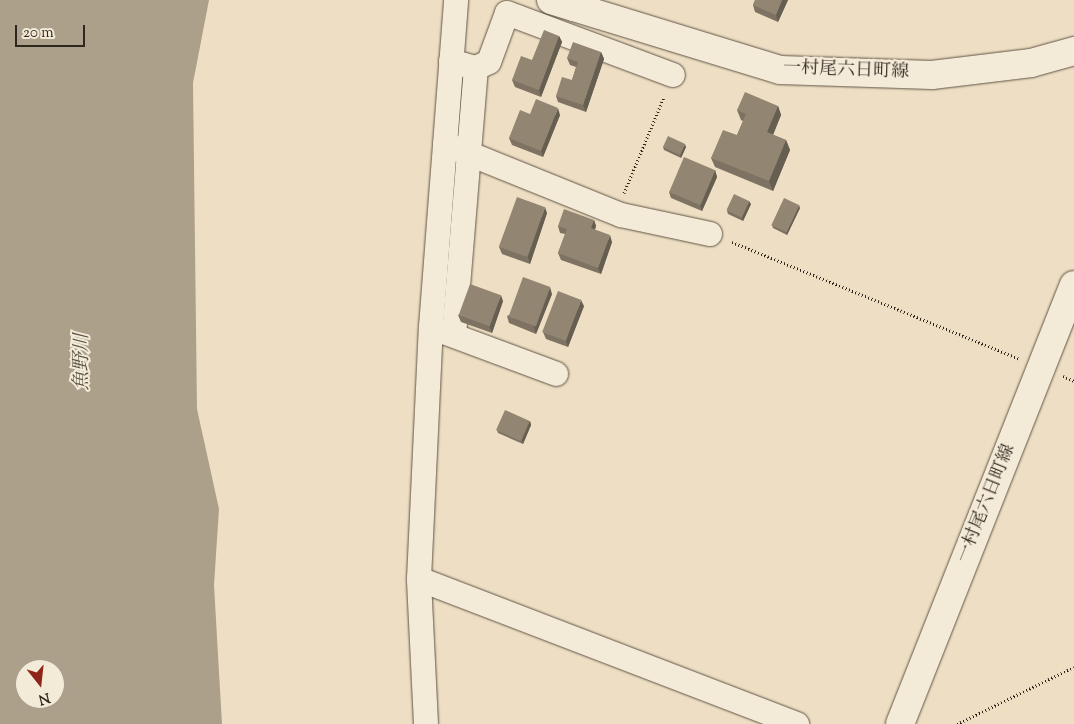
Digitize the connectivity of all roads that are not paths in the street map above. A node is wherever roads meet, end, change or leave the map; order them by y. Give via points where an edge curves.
1 (456, 0) edge
2 (568, 2) edge
3 (1074, 51) edge
4 (452, 61) junction
5 (476, 68) junction
6 (673, 76) road end
7 (445, 144) junction
8 (471, 154) junction
9 (710, 234) road end
10 (1074, 285) edge
11 (431, 327) junction
12 (454, 336) junction
13 (556, 374) dead end
14 (419, 579) junction
15 (426, 724) edge
16 (797, 724) edge
17 (900, 724) edge

1 - 4 street
2 - 3 main road, 一村尾六日町線 via 780,70 932,75 1032,63
4 - 5 street
4 - 7 street
5 - 6 street via 489,62 508,13
5 - 8 street
7 - 8 street
7 - 11 street
8 - 9 street via 621,215
8 - 12 street
10 - 17 main road, 一村尾六日町線
11 - 12 street
11 - 14 street
12 - 13 street
14 - 15 street
14 - 16 street

